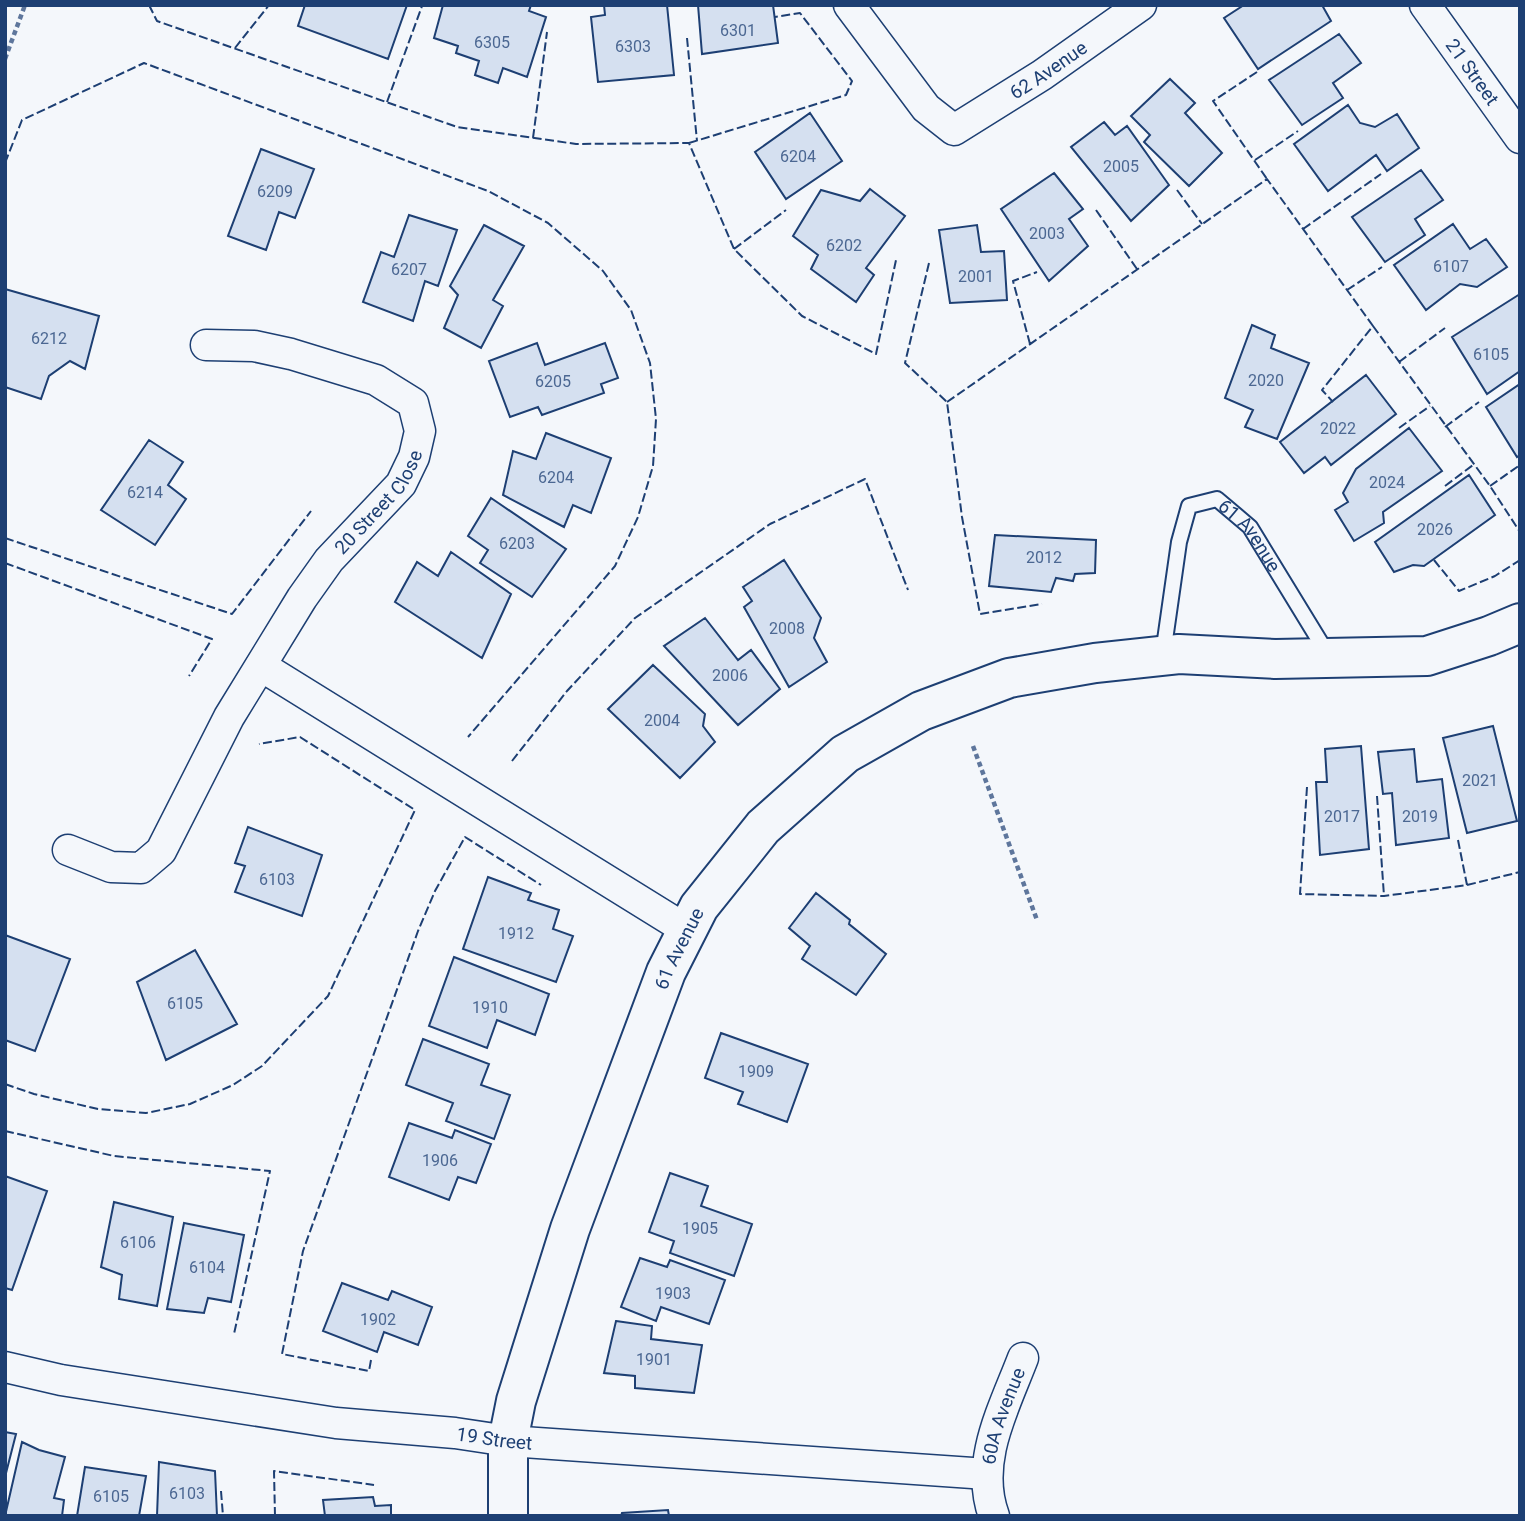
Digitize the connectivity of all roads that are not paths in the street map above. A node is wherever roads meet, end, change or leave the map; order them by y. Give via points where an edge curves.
1 (849, 5) edge
2 (1141, 5) edge
3 (1425, 5) edge
4 (1520, 138) edge
5 (206, 345) dead end
6 (1520, 623) edge
7 (1163, 656) junction
8 (1329, 658) junction
9 (261, 666) junction
10 (68, 850) dead end
11 (687, 930) junction
12 (1023, 1358) dead end
13 (5, 1367) edge
14 (508, 1441) junction
15 (987, 1474) junction
16 (508, 1516) edge
17 (994, 1516) edge

1 - 2 street, 62 Avenue via 926,108 954,130
3 - 4 street, 21 Street
5 - 9 street, 20 Street Close via 254,346 376,380 413,403 420,431 401,484 329,560
6 - 8 street, 61 Avenue via 1427,656
7 - 8 street, 61 Avenue
7 - 8 lane, 61 Avenue via 1179,542 1189,506 1217,499 1250,527
7 - 11 street, 61 Avenue via 1009,678 921,711 845,754 763,827 699,907
9 - 10 street, 20 Street Close via 229,717 161,851 141,868 111,867
9 - 11 street
11 - 14 street, 61 Avenue via 666,972 570,1229 516,1401
12 - 15 street, 60A Avenue via 992,1440
13 - 14 street, 19 Street via 336,1423
14 - 15 street, 19 Street
14 - 16 street, 61 Avenue
15 - 17 street, 60A Avenue

